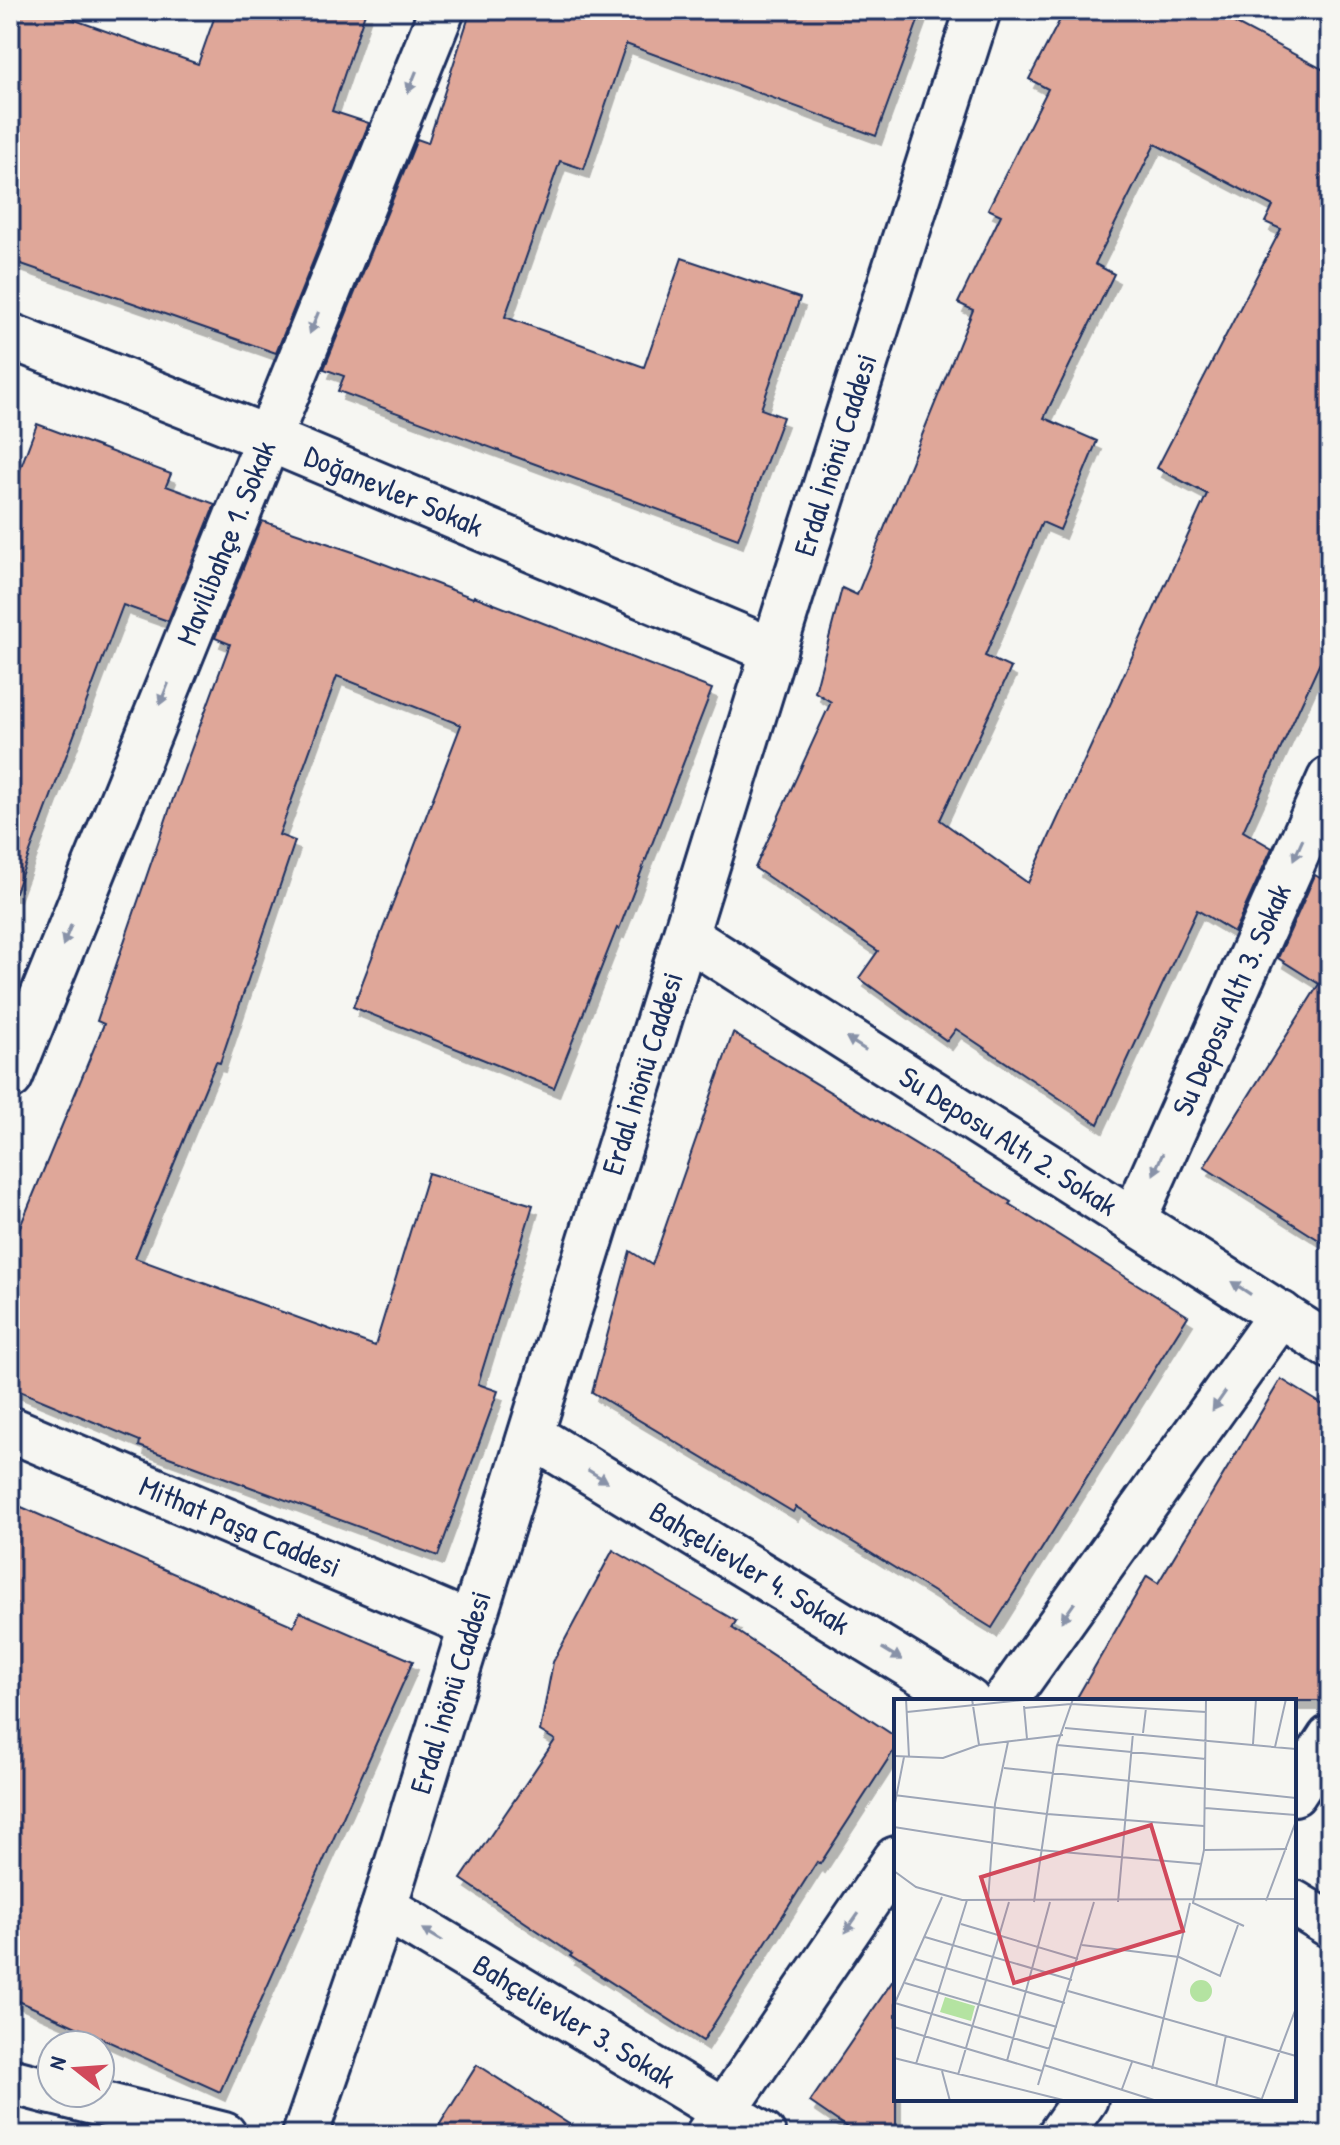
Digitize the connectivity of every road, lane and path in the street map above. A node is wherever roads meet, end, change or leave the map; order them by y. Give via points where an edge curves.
1 (442, 10) edge
2 (978, 10) edge
3 (10, 336) edge
4 (267, 438) junction
5 (774, 651) junction
6 (1330, 779) edge
7 (686, 936) junction
8 (10, 1077) edge
9 (1134, 1219) junction
10 (1281, 1314) junction
11 (1330, 1346) edge
12 (10, 1429) edge
13 (531, 1435) junction
14 (472, 1625) junction
15 (965, 1699) edge
16 (1006, 1699) edge
17 (1330, 1738) edge
18 (1296, 1790) edge
19 (894, 1862) edge
20 (1296, 1904) edge
21 (384, 1907) junction
22 (1330, 1925) edge
23 (10, 2081) edge
24 (36, 2088) edge
25 (1084, 2101) edge
26 (116, 2108) edge
27 (716, 2123) edge
28 (224, 2135) edge
29 (305, 2135) edge
30 (763, 2135) edge
31 (1060, 2135) edge

1 -> 4 street, Mavilibahçe 1. Sokak
2 - 5 street, Erdal İnönü Caddesi
3 - 4 street, Doğanevler Sokak
4 - 5 street, Doğanevler Sokak
4 -> 8 street, Mavilibahçe 1. Sokak
5 - 7 street, Erdal İnönü Caddesi
6 -> 9 street, Su Deposu Altı 3. Sokak
9 -> 7 street, Su Deposu Altı 2. Sokak
7 - 13 street, Erdal İnönü Caddesi
10 -> 9 street, Su Deposu Altı 2. Sokak
10 - 11 street, Su Deposu Altı 2. Sokak
10 -> 16 street
12 - 14 street, Mithat Paşa Caddesi
13 - 14 street, Erdal İnönü Caddesi
13 -> 15 street, Bahçelievler 4. Sokak
14 - 21 street, Erdal İnönü Caddesi
17 - 18 street
19 -> 27 street
20 - 22 street
27 -> 21 street, Bahçelievler 3. Sokak
21 - 29 street, Erdal İnönü Caddesi
23 - 24 street
25 - 31 street
26 - 28 street
27 - 30 street, Bahçelievler 3. Sokak

